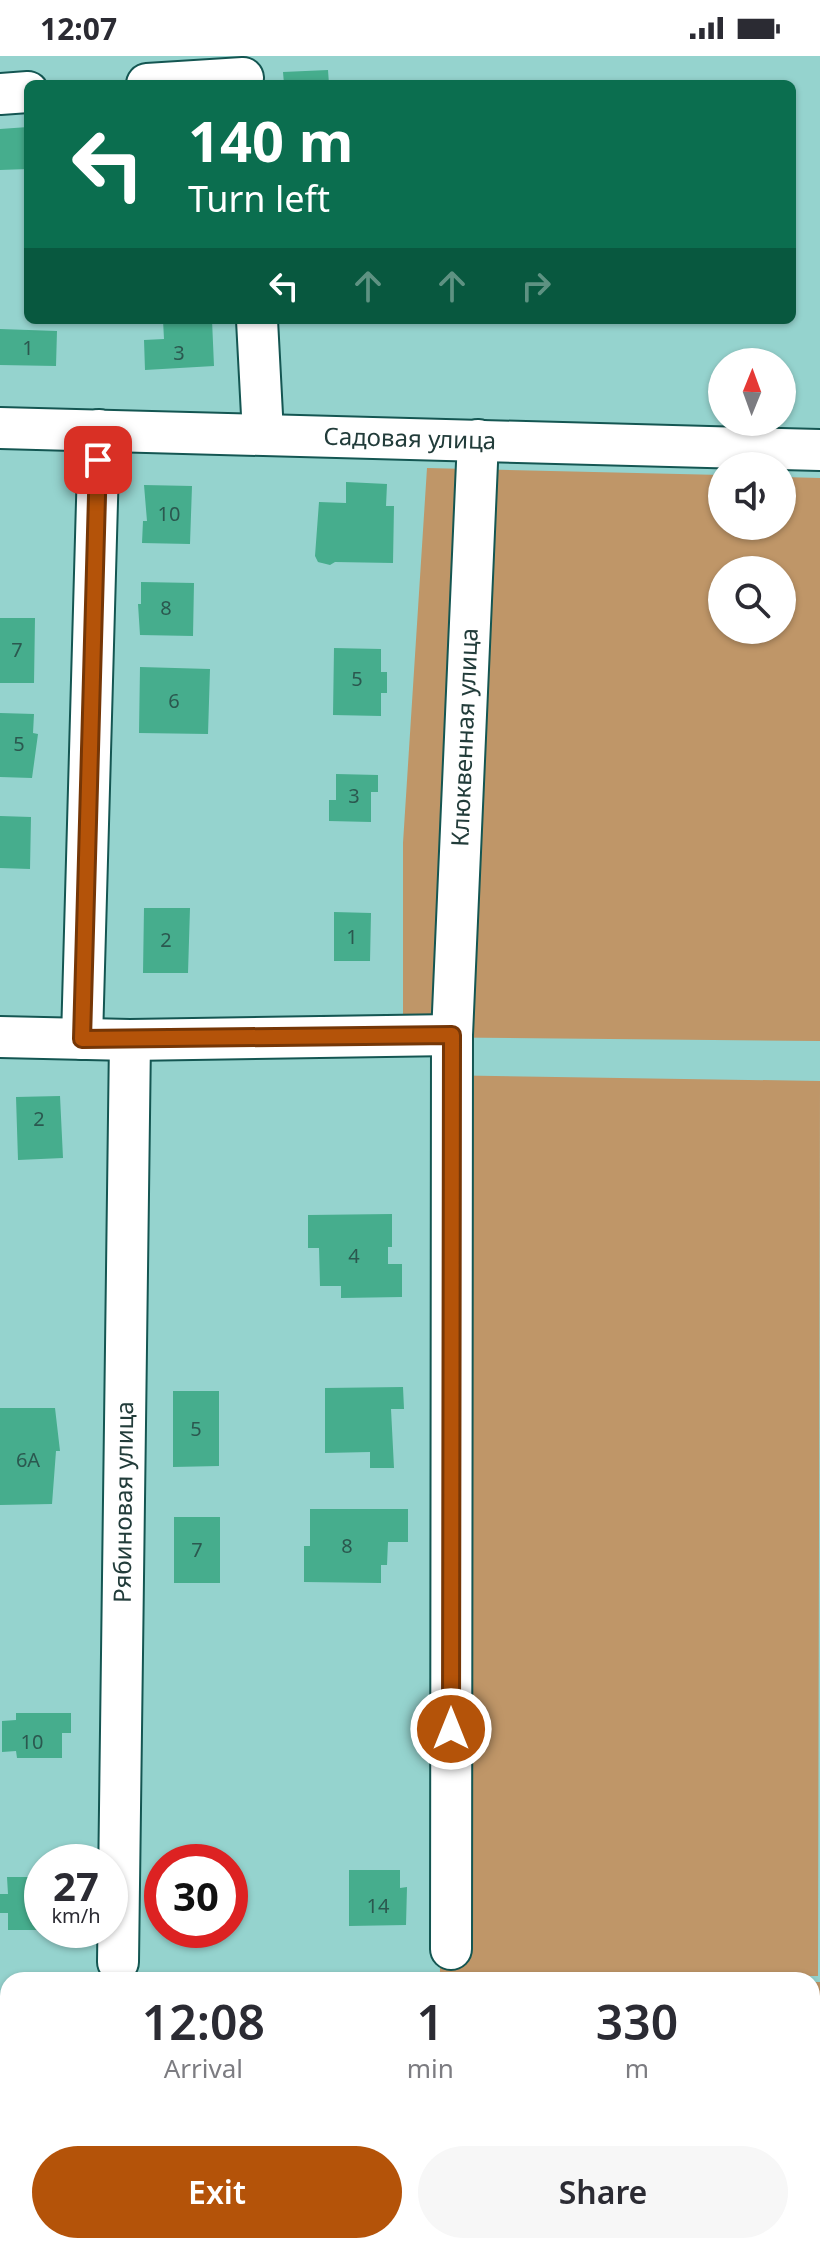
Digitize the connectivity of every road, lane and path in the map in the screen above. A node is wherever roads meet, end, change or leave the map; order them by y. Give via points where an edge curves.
1 (243, 73) edge
2 (182, 80) edge
3 (24, 92) edge
4 (0, 94) edge
5 (257, 324) edge
6 (0, 428) edge
7 (99, 430) junction
8 (263, 434) junction
9 (478, 440) junction
10 (820, 450) edge
11 (452, 1035) junction
12 (0, 1037) edge
13 (82, 1039) junction
14 (130, 1040) junction
15 (451, 1949) dead end
16 (118, 1962) dead end

1 - 2 street
3 - 4 street
5 - 8 street
6 - 7 street, Садовая улица
7 - 8 street, Садовая улица
7 - 13 street
8 - 9 street, Садовая улица
9 - 10 street, Садовая улица
9 - 11 street, Клюквенная улица
11 - 14 street
11 - 15 street, Клюквенная улица
12 - 13 street
13 - 14 street
14 - 16 street, Рябиновая улица

